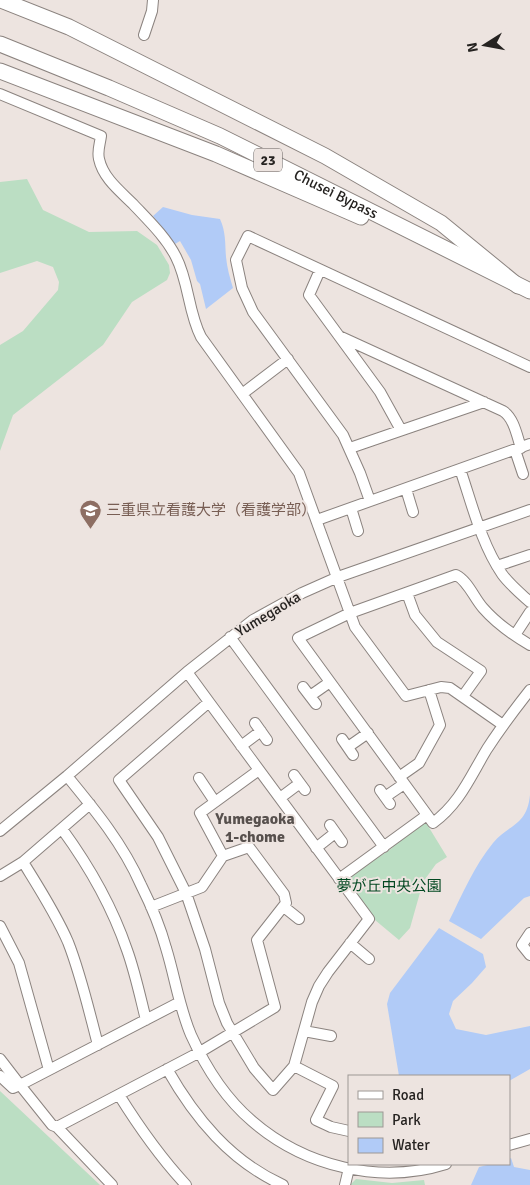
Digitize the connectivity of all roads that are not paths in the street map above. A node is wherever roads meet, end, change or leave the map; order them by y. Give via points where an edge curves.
1 (1, 0) edge
2 (153, 0) edge
3 (144, 34) dead end
4 (0, 44) edge
5 (0, 71) edge
6 (0, 94) edge
7 (320, 270) junction
8 (524, 288) edge
9 (339, 336) junction
10 (288, 359) junction
11 (530, 367) edge
12 (242, 394) junction
13 (484, 402) junction
14 (401, 430) junction
15 (522, 447) edge
16 (350, 448) junction
17 (460, 469) junction
18 (523, 474) edge
19 (406, 489) junction
20 (370, 501) junction
21 (351, 508) junction
22 (530, 510) edge
23 (414, 512) dead end
24 (317, 520) junction
25 (480, 528) junction
26 (358, 531) dead end
27 (530, 555) edge
28 (497, 566) junction
29 (338, 578) junction
30 (407, 592) junction
31 (530, 602) edge
32 (350, 612) junction
33 (530, 612) edge
34 (515, 635) junction
35 (230, 637) junction
36 (530, 644) edge
37 (187, 672) junction
38 (330, 682) junction
39 (303, 687) dead end
40 (429, 690) junction
41 (530, 690) edge
42 (463, 696) junction
43 (209, 702) junction
44 (503, 725) junction
45 (261, 731) dead end
46 (368, 733) junction
47 (241, 746) junction
48 (348, 747) dead end
49 (259, 770) junction
50 (66, 776) junction
51 (199, 778) dead end
52 (402, 780) junction
53 (300, 783) dead end
54 (385, 797) dead end
55 (280, 798) junction
56 (215, 802) junction
57 (90, 804) junction
58 (427, 815) junction
59 (62, 829) junction
60 (0, 831) edge
61 (342, 842) dead end
62 (384, 847) junction
63 (316, 848) junction
64 (223, 856) junction
65 (23, 862) junction
66 (0, 876) edge
67 (339, 879) junction
68 (186, 893) junction
69 (151, 907) junction
70 (284, 907) junction
71 (299, 919) dead end
72 (0, 926) edge
73 (530, 933) edge
74 (350, 943) junction
75 (530, 955) edge
76 (369, 959) dead end
77 (180, 1002) junction
78 (146, 1020) junction
79 (304, 1031) junction
80 (232, 1032) junction
81 (331, 1036) dead end
82 (98, 1045) junction
83 (200, 1052) junction
84 (0, 1059) edge
85 (294, 1066) junction
86 (167, 1069) junction
87 (49, 1070) junction
88 (0, 1076) edge
89 (20, 1085) junction
90 (119, 1095) junction
91 (57, 1127) junction
92 (348, 1132) edge
93 (530, 1139) edge
94 (510, 1145) edge
95 (440, 1165) edge
96 (349, 1168) junction
97 (112, 1185) edge
98 (186, 1185) edge
99 (283, 1185) edge
100 (345, 1185) edge

1 - 8 highway via 69,27 324,156 440,223
2 - 3 street
4 - 8 highway, Chusei Bypass / 23 via 220,136
5 - 8 highway via 216,154
6 - 12 street via 101,136 98,150 105,174 166,240 180,266 196,328
7 - 9 street via 309,295
7 - 10 street via 248,236 236,260 242,288 254,312
7 - 11 street
9 - 13 street
9 - 14 street via 380,392
10 - 12 street
10 - 16 street
12 - 24 street via 299,473
13 - 14 street
13 - 15 street via 508,414
14 - 16 street
15 - 17 street
15 - 18 street
16 - 20 street
17 - 19 street
17 - 25 street
19 - 20 street
19 - 23 street
20 - 21 street
21 - 24 street
21 - 26 street
22 - 25 street, Yumegaoka
24 - 29 street
25 - 28 street
25 - 29 street, Yumegaoka
27 - 28 street
28 - 31 street
29 - 32 street
29 - 35 street, Yumegaoka via 302,593 253,620
30 - 32 street
30 - 34 street via 456,575 462,578 484,608
30 - 42 street via 415,615 437,642 481,671
32 - 38 street via 298,638
32 - 40 street via 355,627 406,696
33 - 34 street
34 - 36 street
35 - 37 street, Yumegaoka
35 - 62 street
37 - 43 street
37 - 50 street, Yumegaoka
38 - 39 street via 313,700
38 - 46 street
40 - 42 street via 450,688
40 - 52 street via 440,725 418,763
41 - 44 street
42 - 44 street
43 - 47 street
43 - 68 street via 119,780 158,837
44 - 58 street via 457,801 433,823
45 - 47 street
46 - 48 street
46 - 52 street
47 - 49 street
49 - 55 street
49 - 56 street
50 - 57 street
50 - 60 street, Yumegaoka
51 - 56 street
52 - 54 street
52 - 58 street
53 - 55 street
55 - 63 street
56 - 64 street via 200,813
57 - 59 street
57 - 69 street via 129,862
58 - 62 street
59 - 65 street
59 - 78 street via 89,868 116,921 128,950
61 - 63 street via 333,829
62 - 67 street
63 - 67 street
64 - 68 street via 202,887
64 - 70 street via 249,847 284,894
65 - 66 street
65 - 82 street via 68,942
67 - 74 street via 369,920
68 - 69 street
68 - 80 street via 219,1003
69 - 77 street
70 - 71 street
70 - 80 street via 257,940 275,1007
72 - 87 street via 19,963
73 - 75 street via 522,944
74 - 76 street
74 - 79 street via 319,986
77 - 78 street
77 - 83 street
78 - 82 street
79 - 81 street
79 - 85 street
80 - 83 street
80 - 85 street via 254,1068 274,1090
82 - 87 street
83 - 86 street
83 - 96 street via 220,1085 252,1121 302,1153
84 - 89 street
85 - 92 street via 332,1086 316,1120
86 - 90 street
86 - 99 street via 192,1110 217,1139 261,1174
87 - 89 street
88 - 89 street via 13,1088
89 - 91 street
90 - 91 street
90 - 98 street via 140,1128
91 - 97 street
93 - 94 street
95 - 96 street via 393,1173
96 - 100 street

